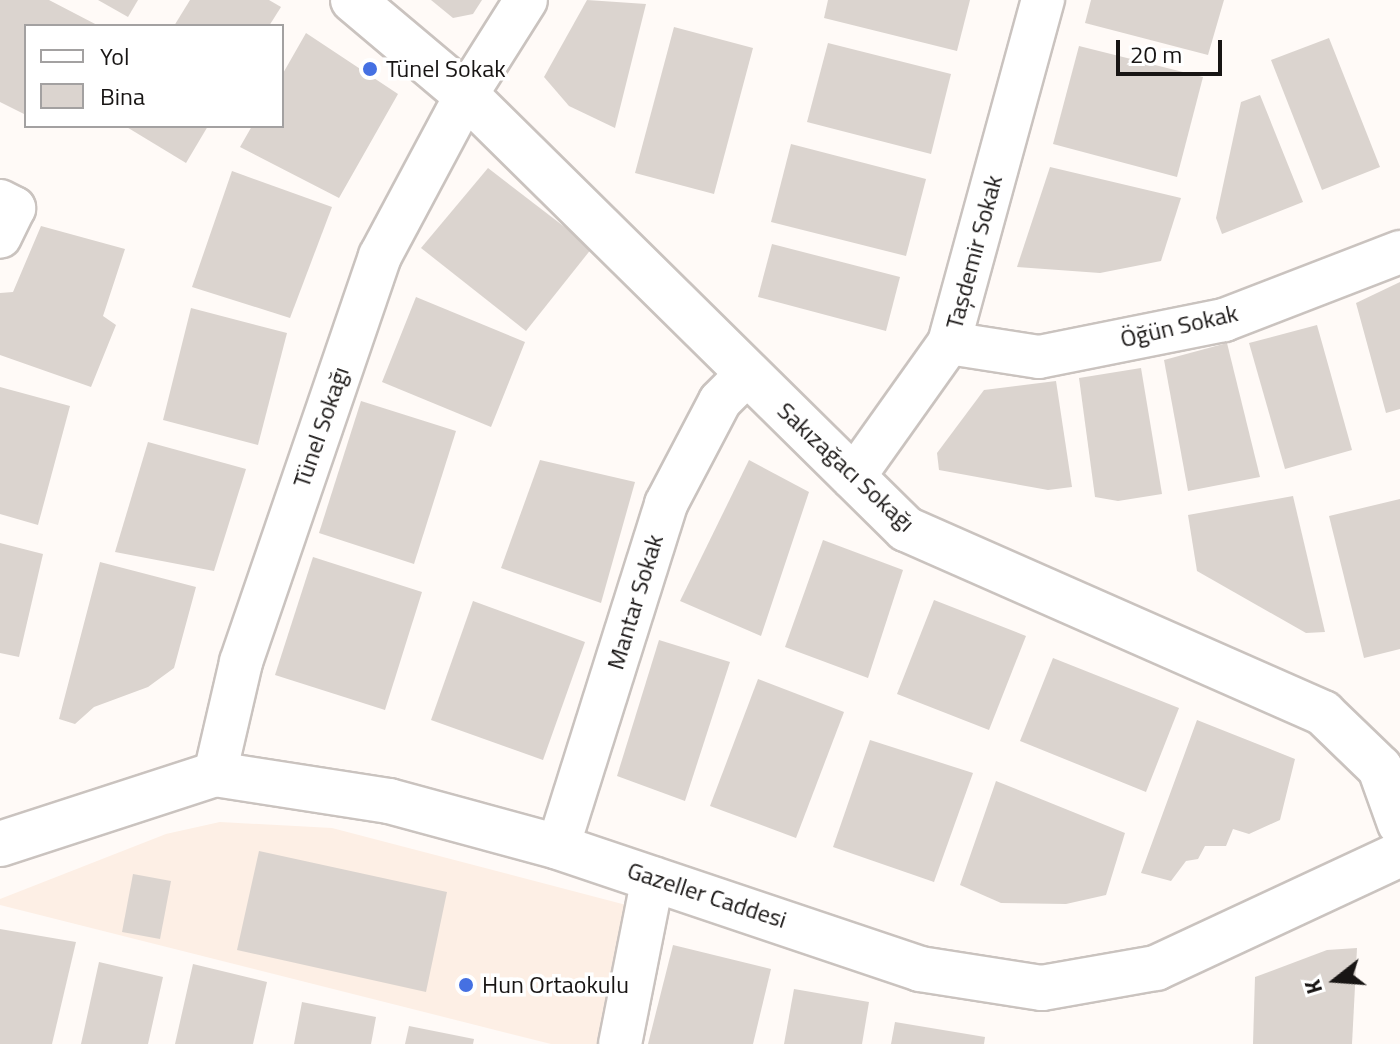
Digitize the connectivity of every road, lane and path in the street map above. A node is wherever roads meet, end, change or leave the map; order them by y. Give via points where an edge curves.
1 (353, 0) edge
2 (526, 0) edge
3 (1043, 0) edge
4 (466, 95) junction
5 (0, 201) edge
6 (0, 237) edge
7 (1400, 252) edge
8 (949, 343) junction
9 (747, 374) junction
10 (853, 478) junction
11 (215, 774) junction
12 (1400, 824) edge
13 (0, 844) edge
14 (558, 847) junction
15 (1400, 854) edge
16 (653, 878) junction
17 (620, 1044) edge

1 - 4 street, Sakızağacı Sokağı
2 - 4 street, Tünel Sokağı
3 - 8 street, Taşdemir Sokak
4 - 9 street, Sakızağacı Sokağı
4 - 11 street, Tünel Sokağı via 380,256 241,662
5 - 6 street via 14,208
7 - 8 street, Öğün Sokak via 1208,323 1039,357
8 - 10 street, Taşdemir Sokak
9 - 10 street, Sakızağacı Sokağı
9 - 14 street, Mantar Sokak via 720,401 666,504
10 - 12 street, Sakızağacı Sokağı via 906,529 1323,713 1380,768
11 - 13 street, Gazeller Caddesi
11 - 14 street, Gazeller Caddesi via 389,801
14 - 16 street, Gazeller Caddesi
15 - 16 street, Gazeller Caddesi via 1156,968 1042,988 920,969
16 - 17 street

